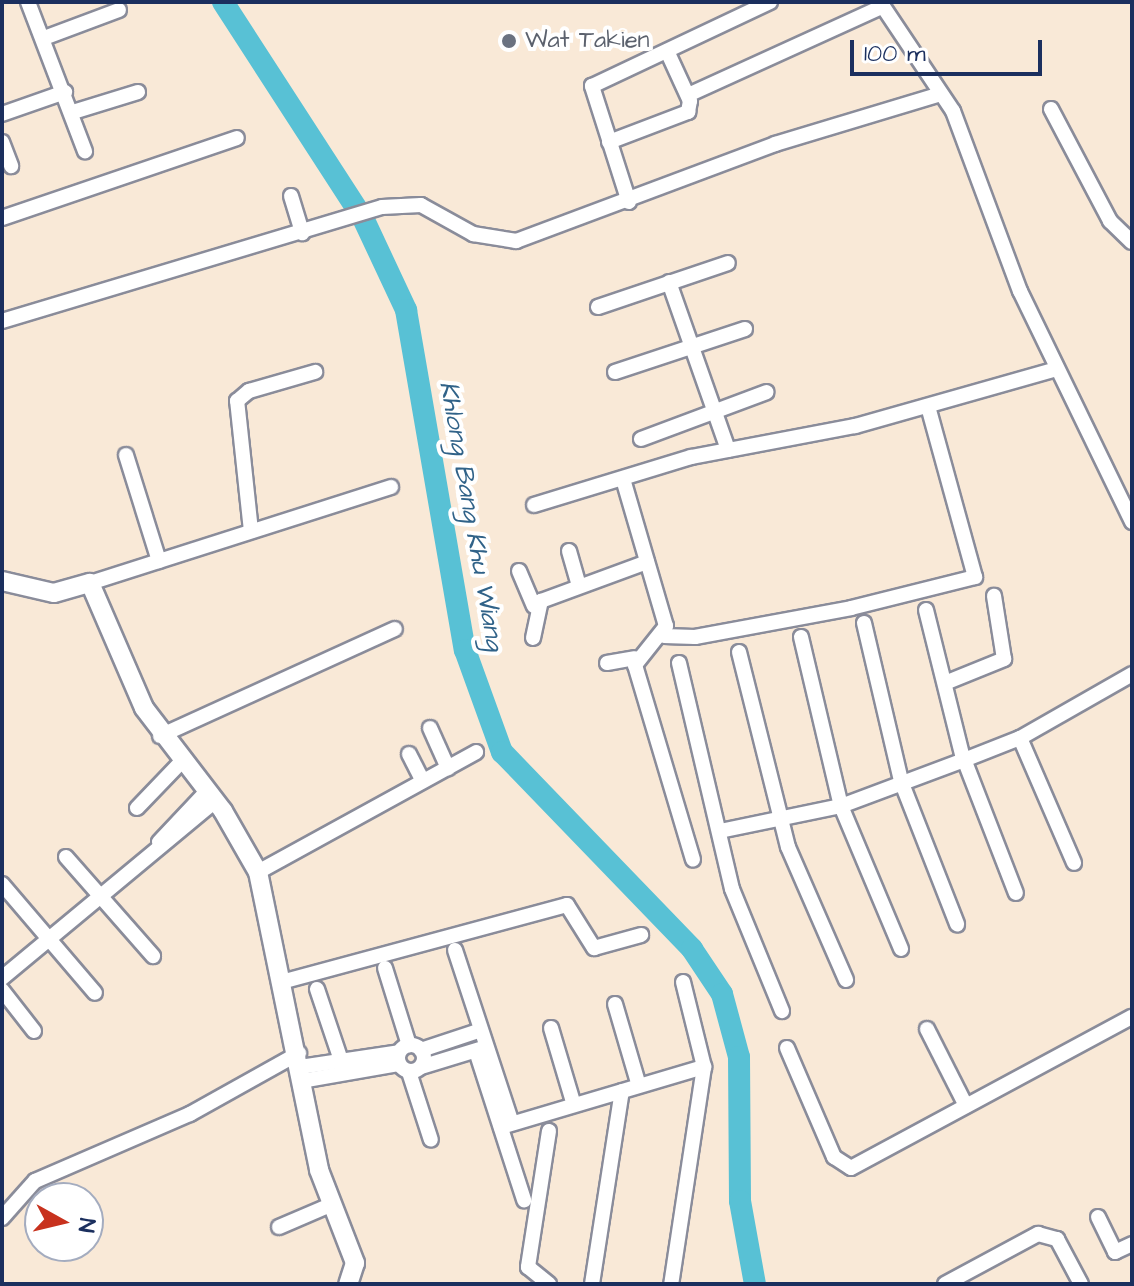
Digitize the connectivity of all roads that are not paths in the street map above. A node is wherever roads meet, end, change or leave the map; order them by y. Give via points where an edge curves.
1 (28, 2) edge
2 (770, 2) edge
3 (882, 4) edge
4 (119, 10) dead end
5 (44, 38) junction
6 (667, 51) junction
7 (65, 92) junction
8 (138, 92) dead end
9 (941, 94) junction
10 (688, 95) junction
11 (1051, 109) dead end
12 (73, 112) junction
13 (2, 114) edge
14 (237, 138) dead end
15 (2, 142) edge
16 (609, 142) junction
17 (85, 151) dead end
18 (11, 166) dead end
19 (291, 196) dead end
20 (629, 202) junction
21 (2, 218) edge
22 (302, 233) junction
23 (1132, 242) edge
24 (728, 263) dead end
25 (669, 282) junction
26 (598, 307) dead end
27 (2, 321) edge
28 (745, 329) dead end
29 (691, 348) junction
30 (1056, 369) junction
31 (315, 372) dead end
32 (615, 372) dead end
33 (767, 392) dead end
34 (928, 406) junction
35 (715, 411) junction
36 (641, 439) dead end
37 (728, 450) junction
38 (126, 455) dead end
39 (623, 479) junction
40 (391, 487) dead end
41 (534, 505) dead end
42 (1132, 522) edge
43 (251, 531) junction
44 (569, 551) dead end
45 (159, 561) junction
46 (647, 562) junction
47 (519, 571) dead end
48 (2, 581) edge
49 (90, 583) junction
50 (579, 586) junction
51 (994, 596) dead end
52 (534, 606) junction
53 (926, 610) dead end
54 (864, 623) dead end
55 (395, 629) dead end
56 (664, 636) junction
57 (801, 637) dead end
58 (533, 638) dead end
59 (739, 652) dead end
60 (635, 658) junction
61 (607, 663) dead end
62 (679, 663) dead end
63 (1132, 674) edge
64 (945, 683) junction
65 (430, 728) dead end
66 (160, 736) junction
67 (1020, 738) junction
68 (476, 752) dead end
69 (409, 754) dead end
70 (964, 760) junction
71 (182, 761) junction
72 (448, 768) junction
73 (423, 781) junction
74 (901, 781) junction
75 (211, 796) junction
76 (841, 806) junction
77 (137, 808) dead end
78 (782, 821) junction
79 (720, 831) junction
80 (66, 857) dead end
81 (693, 860) dead end
82 (1074, 863) dead end
83 (258, 872) junction
84 (2, 884) edge
85 (1016, 893) dead end
86 (100, 895) junction
87 (957, 924) dead end
88 (641, 935) dead end
89 (48, 938) junction
90 (901, 949) dead end
91 (455, 950) dead end
92 (153, 956) dead end
93 (385, 968) dead end
94 (2, 978) edge
95 (846, 980) dead end
96 (285, 981) junction
97 (683, 982) dead end
98 (317, 989) dead end
99 (2, 990) edge
100 (95, 993) dead end
101 (615, 1004) dead end
102 (782, 1011) dead end
103 (1132, 1017) edge
104 (551, 1028) dead end
105 (927, 1029) dead end
106 (481, 1030) junction
107 (34, 1031) dead end
108 (787, 1048) dead end
109 (481, 1049) junction
110 (410, 1058) junction
111 (300, 1067) junction
112 (343, 1067) junction
113 (704, 1067) junction
114 (639, 1086) junction
115 (622, 1091) junction
116 (574, 1105) junction
117 (966, 1106) junction
118 (507, 1125) junction
119 (549, 1131) dead end
120 (431, 1140) dead end
121 (524, 1200) dead end
122 (328, 1206) junction
123 (1098, 1217) dead end
124 (2, 1218) edge
125 (279, 1227) dead end
126 (1132, 1244) edge
127 (348, 1284) edge
128 (549, 1284) edge
129 (592, 1284) edge
130 (671, 1284) edge
131 (945, 1284) edge
132 (1081, 1284) edge

1 - 5 street
2 - 6 street
3 - 9 street
3 - 10 street
4 - 5 street
5 - 7 street
6 - 10 street
6 - 16 street via 592,86
7 - 12 street
7 - 13 street
8 - 12 street
9 - 20 street via 775,144
9 - 30 street
10 - 16 street via 688,112
11 - 23 street via 1110,221
12 - 17 street
14 - 21 street
15 - 18 street
16 - 20 street
19 - 22 street
20 - 22 street via 516,241 473,234 421,205 382,207
22 - 27 street
24 - 25 street
25 - 26 street
25 - 29 street
28 - 29 street
29 - 32 street
29 - 35 street
30 - 34 street
30 - 42 street
31 - 43 street via 249,391 237,401
33 - 35 street
34 - 37 street
34 - 56 street via 975,577 835,611
35 - 36 street
35 - 37 street
37 - 39 street
38 - 45 street
39 - 41 street
39 - 46 street
40 - 43 street
43 - 45 street
44 - 50 street
45 - 49 street
46 - 50 street
46 - 56 street
47 - 52 street
48 - 49 street via 54,593
49 - 66 street
50 - 52 street
51 - 64 street via 1004,659
52 - 58 street
53 - 64 street
54 - 74 street
55 - 66 street
56 - 60 street
57 - 76 street
59 - 78 street
60 - 61 street
60 - 81 street via 679,830
62 - 79 street
63 - 67 street
64 - 70 street
65 - 72 street
66 - 71 street
67 - 70 street
67 - 82 street
68 - 72 street
69 - 73 street
70 - 74 street
70 - 85 street
71 - 75 street
71 - 77 street
72 - 73 street
73 - 83 street
74 - 76 street
74 - 87 street
75 - 83 street
75 - 86 street
76 - 78 street
76 - 90 street
78 - 79 street
78 - 95 street
79 - 102 street via 732,889
80 - 86 street
83 - 96 street
84 - 89 street
86 - 89 street
86 - 92 street
88 - 96 street via 594,948 567,905
89 - 94 street
89 - 100 street
91 - 106 street
93 - 110 street
96 - 111 street
97 - 113 street
98 - 112 street
99 - 107 street
101 - 114 street
103 - 117 street
104 - 116 street
105 - 117 street
106 - 109 street
106 - 110 street
108 - 117 street via 844,1167
109 - 110 street
109 - 118 street
110 - 112 street
110 - 120 street
111 - 112 street
111 - 122 street
111 - 124 street via 35,1181
113 - 114 street
113 - 130 street
114 - 115 street
115 - 116 street
115 - 129 street
116 - 118 street
118 - 121 street
119 - 128 street via 528,1267
122 - 125 street
122 - 127 street via 355,1263
123 - 126 street via 1115,1252
131 - 132 street via 1038,1234 1057,1239

